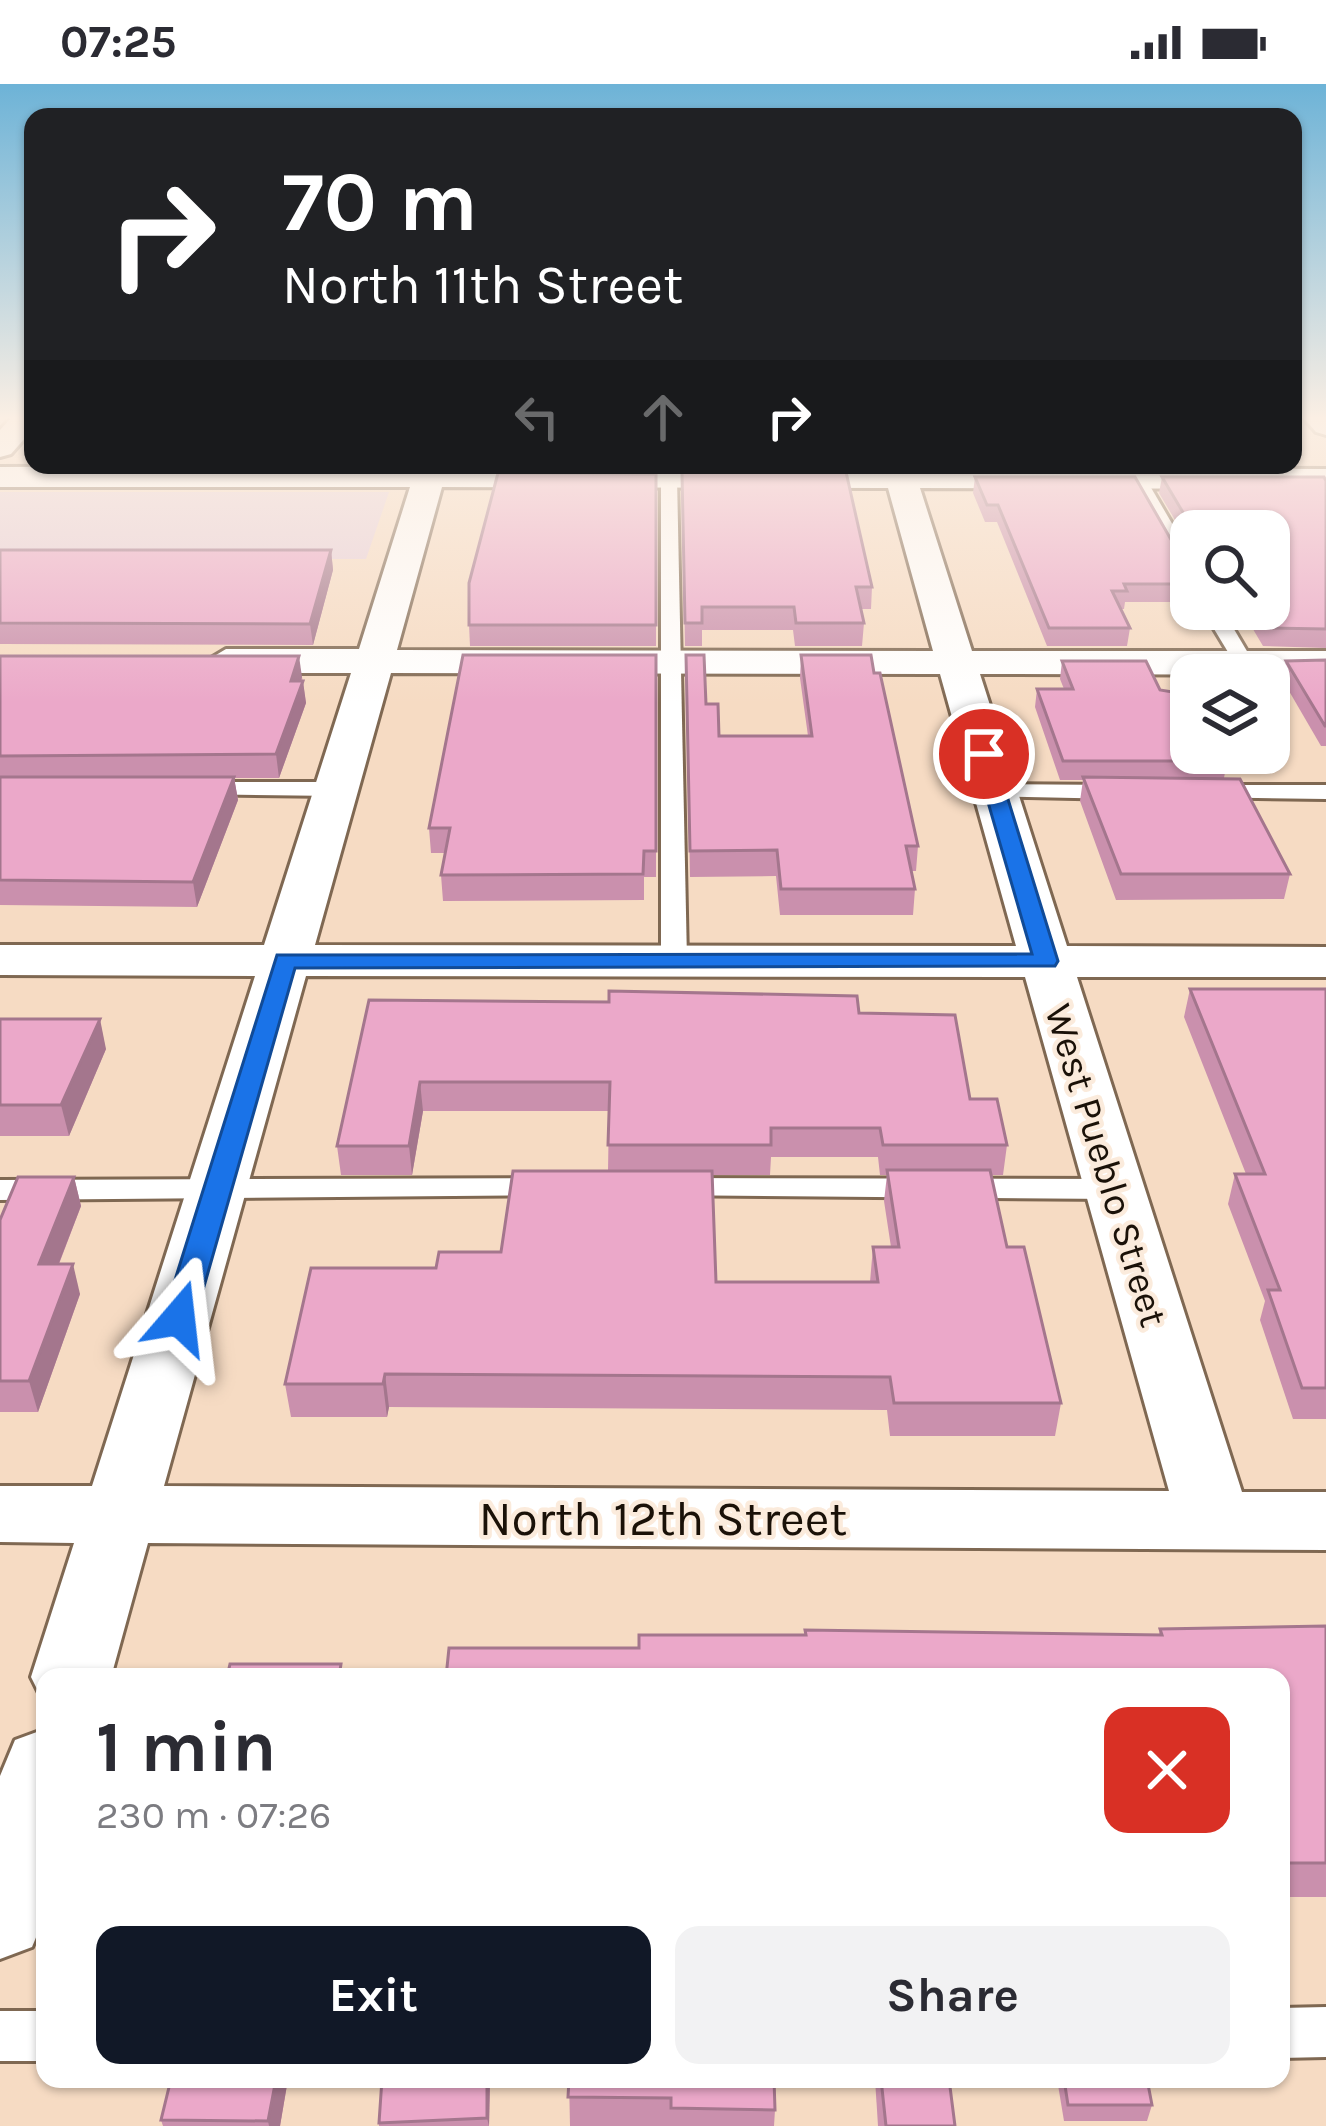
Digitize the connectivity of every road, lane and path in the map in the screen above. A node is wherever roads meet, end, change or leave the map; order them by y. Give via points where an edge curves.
1 (419, 512) edge
2 (669, 512) edge
3 (911, 512) edge
4 (191, 661) edge
5 (374, 662) junction
6 (668, 662) junction
7 (957, 662) junction
8 (1170, 663) edge
9 (1290, 663) edge
10 (1326, 663) edge
11 (180, 789) edge
12 (336, 789) junction
13 (995, 791) junction
14 (1143, 792) edge
15 (1189, 792) edge
16 (1326, 792) edge
17 (0, 960) edge
18 (285, 961) junction
19 (674, 961) junction
20 (1046, 961) junction
21 (1326, 962) edge
22 (576, 1188) edge
23 (646, 1188) edge
24 (218, 1189) junction
25 (1114, 1189) junction
26 (0, 1190) edge
27 (0, 1514) edge
28 (119, 1515) junction
29 (1214, 1520) junction
30 (1326, 1521) edge
31 (74, 1668) edge
32 (36, 1796) edge
33 (0, 1917) edge
34 (1290, 2032) edge
35 (1326, 2032) edge
36 (0, 2036) edge
37 (36, 2036) edge

1 - 5 street
2 - 6 lane
3 - 7 street, West Pueblo Street
4 - 5 street
5 - 6 street
5 - 12 street
6 - 7 street
6 - 19 lane
7 - 8 street
7 - 13 street, West Pueblo Street
9 - 10 street
11 - 12 lane
12 - 18 street
13 - 14 lane
13 - 20 street, West Pueblo Street
15 - 16 lane
17 - 18 street
18 - 19 street
18 - 24 street
19 - 20 street
20 - 21 street
20 - 25 street, West Pueblo Street
22 - 24 lane
23 - 25 lane
24 - 26 lane
24 - 28 street
25 - 29 street, West Pueblo Street
27 - 28 street, North 12th Street
28 - 29 street, North 12th Street
28 - 31 street
29 - 30 street, North 12th Street
32 - 33 street
34 - 35 lane
36 - 37 lane

